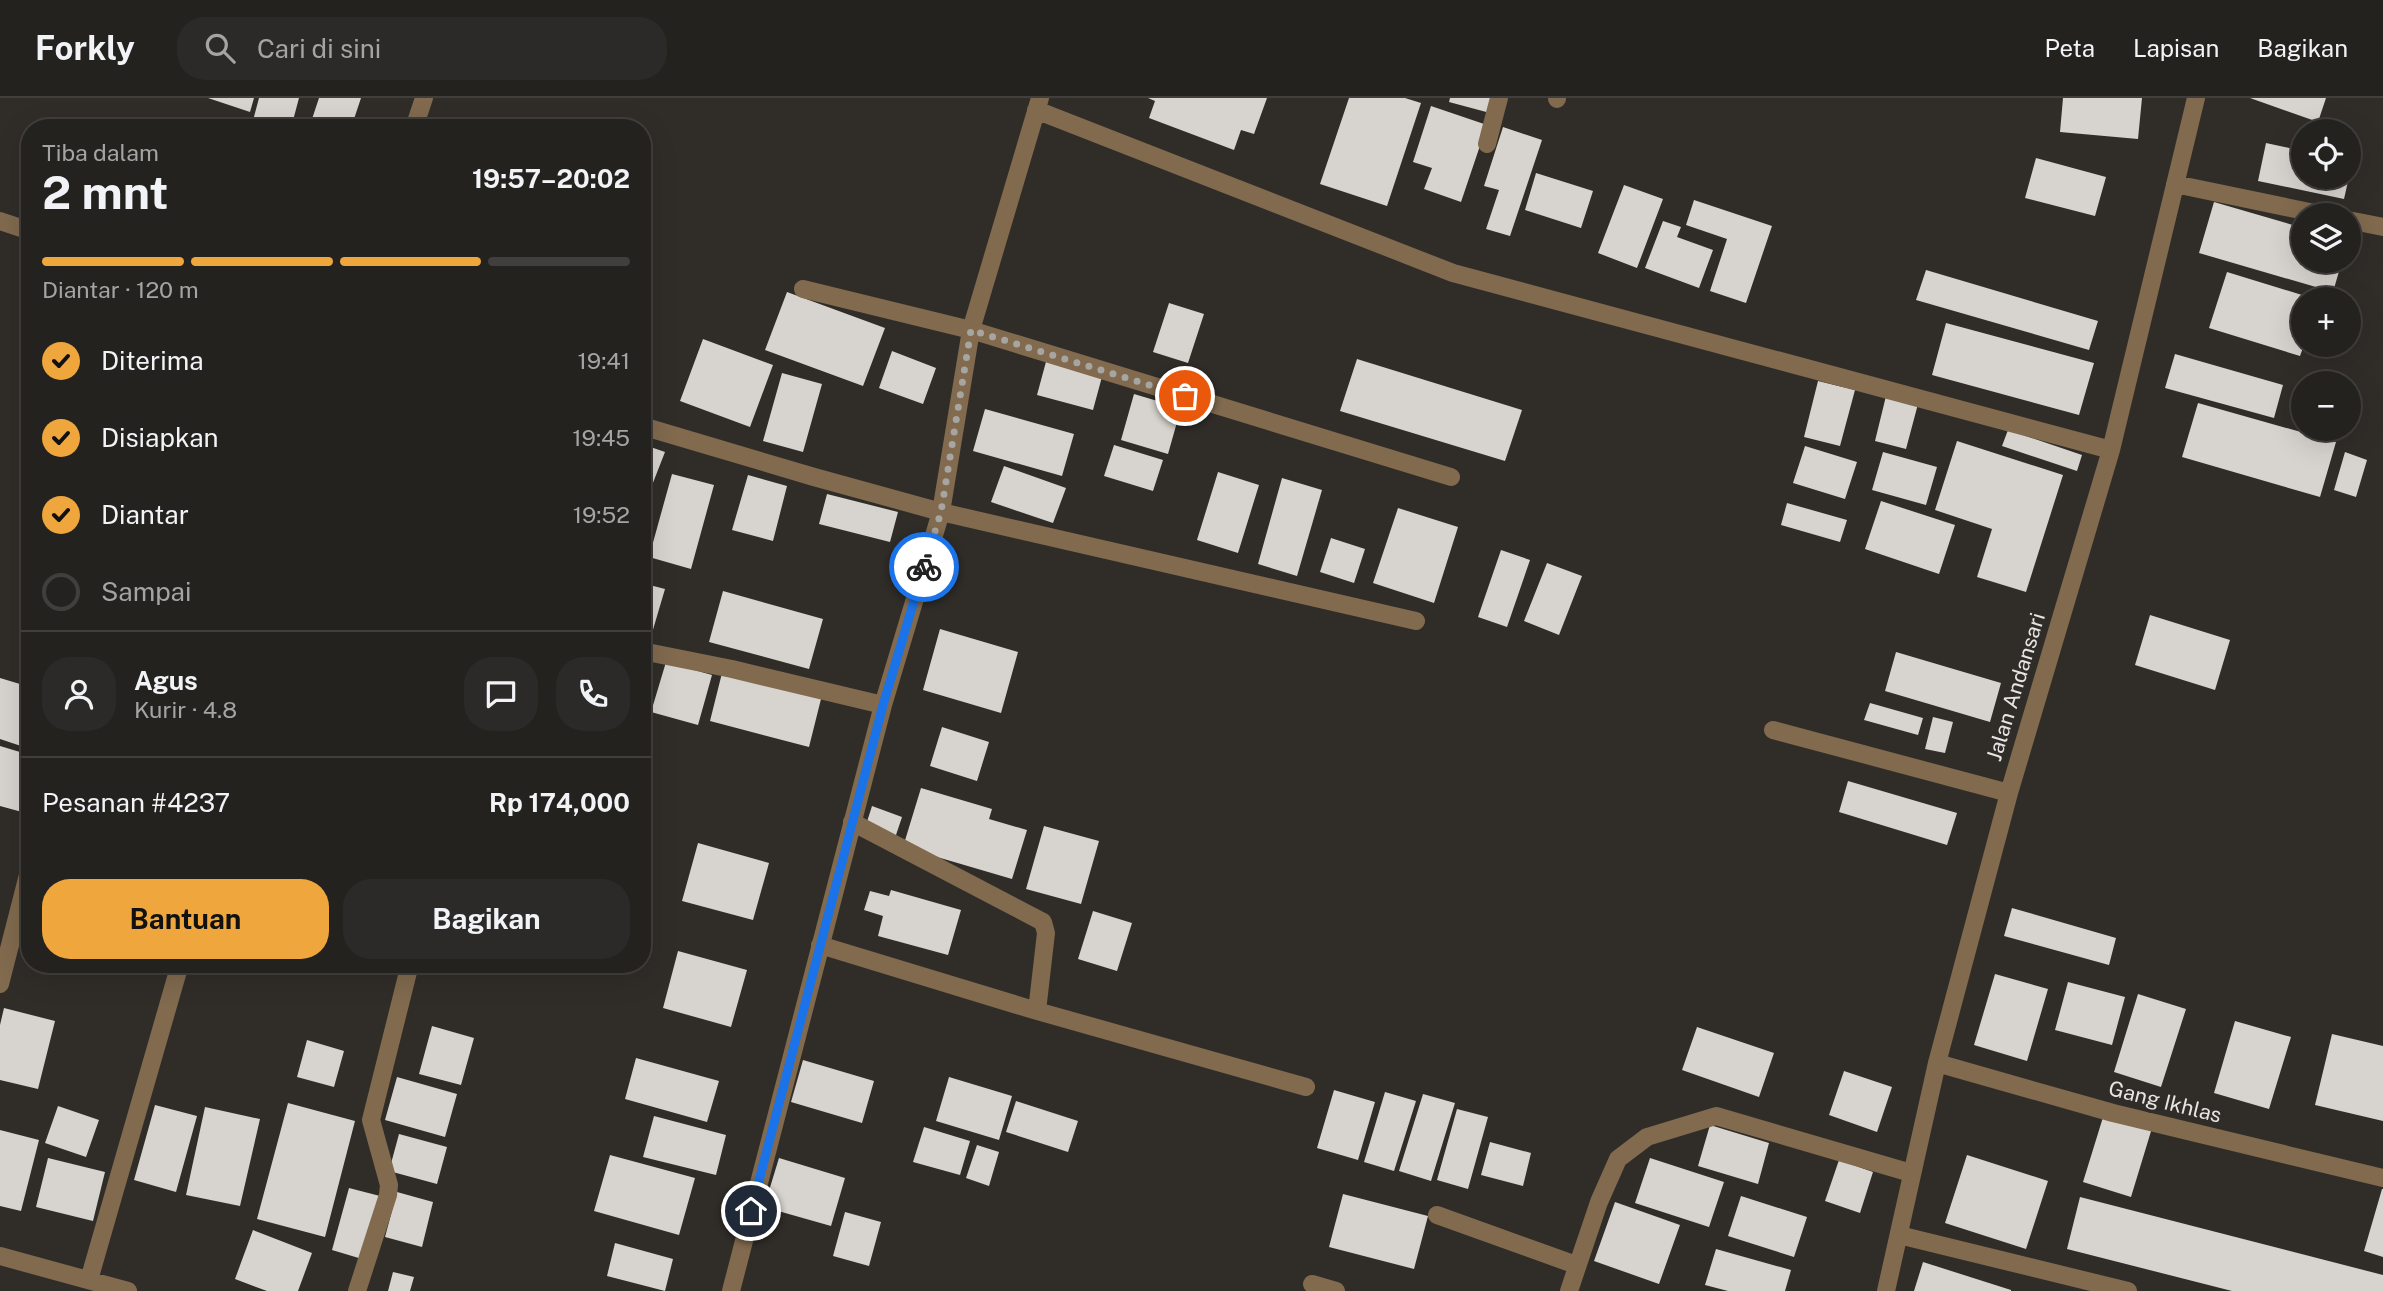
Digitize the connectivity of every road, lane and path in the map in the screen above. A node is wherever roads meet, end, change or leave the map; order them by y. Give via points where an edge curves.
1 (424, 98) edge
2 (1499, 98) edge
3 (2196, 98) edge
4 (1038, 104) edge
5 (417, 119) edge
6 (1487, 144) dead end
7 (2175, 184) junction
8 (2291, 208) edge
9 (0, 221) edge
10 (2361, 223) edge
11 (21, 228) edge
12 (2383, 228) edge
13 (803, 289) dead end
14 (971, 330) junction
15 (651, 429) edge
16 (2111, 450) junction
17 (1451, 477) dead end
18 (941, 512) junction
19 (1416, 621) dead end
20 (651, 653) edge
21 (883, 705) junction
22 (1773, 730) dead end
23 (2008, 793) junction
24 (852, 822) junction
25 (21, 902) edge
26 (820, 945) junction
27 (177, 973) edge
28 (409, 973) edge
29 (0, 984) edge
30 (1037, 1011) junction
31 (1937, 1063) junction
32 (1306, 1087) dead end
33 (1911, 1173) junction
34 (2383, 1178) edge
35 (1437, 1215) dead end
36 (1899, 1235) junction
37 (0, 1256) edge
38 (1576, 1265) junction
39 (89, 1280) junction
40 (1312, 1284) dead end
41 (128, 1291) edge
42 (357, 1291) edge
43 (731, 1291) edge
44 (1336, 1291) edge
45 (1569, 1291) edge
46 (1886, 1291) edge
47 (2128, 1291) edge

1 - 5 street
2 - 6 street
3 - 7 street, Jalan Andansari
4 - 14 street
4 - 16 street via 1453,272
7 - 8 street
7 - 16 street, Jalan Andansari
9 - 11 street
10 - 12 street
13 - 14 street
14 - 17 street
14 - 18 street
15 - 18 street
16 - 23 street, Jalan Andansari
18 - 19 street
18 - 21 street
20 - 21 street
21 - 24 street
22 - 23 street
23 - 31 street, Jalan Andansari
24 - 26 street
24 - 30 street via 1043,922 1046,933
25 - 29 street
26 - 30 street
26 - 43 street
27 - 39 street
28 - 42 street via 371,1120 388,1195
30 - 32 street
31 - 33 street, Jalan Andansari
31 - 34 street, Gang Ikhlas via 2113,1113
33 - 36 street, Jalan Andansari
33 - 38 street via 1716,1116 1647,1137 1618,1159
35 - 38 street
36 - 46 street, Jalan Andansari
36 - 47 street
37 - 39 street
38 - 45 street
39 - 41 street
40 - 44 street

